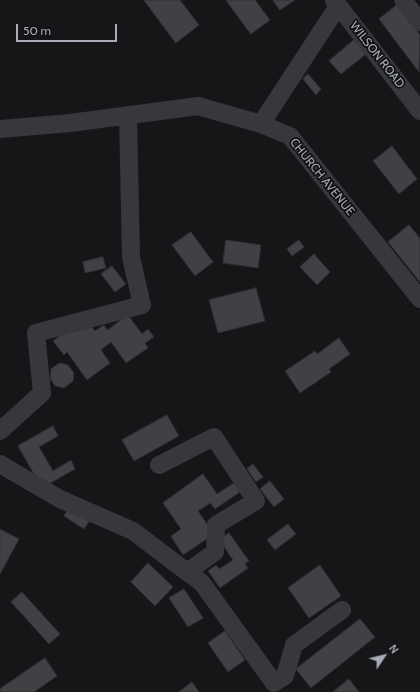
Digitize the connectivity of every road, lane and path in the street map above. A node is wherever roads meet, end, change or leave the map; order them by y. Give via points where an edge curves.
1 (403, 0) edge
2 (336, 3) edge
3 (420, 22) edge
4 (420, 111) edge
5 (128, 115) junction
6 (261, 124) junction
7 (0, 129) edge
8 (420, 299) edge
9 (0, 431) edge
10 (0, 464) edge
11 (159, 465) dead end
12 (187, 572) junction
13 (342, 610) dead end
14 (277, 687) edge

1 - 3 street
2 - 4 street, WILSON ROAD
2 - 6 street
5 - 6 street, CHURCH AVENUE via 198,106
5 - 7 street, CHURCH AVENUE
5 - 9 street via 131,257 142,306 36,332 42,393
6 - 8 street, CHURCH AVENUE via 290,136
10 - 12 street via 60,499 133,531
11 - 12 street via 214,437 256,501 216,525 215,552
12 - 14 street via 202,583
13 - 14 street via 294,645 285,676

